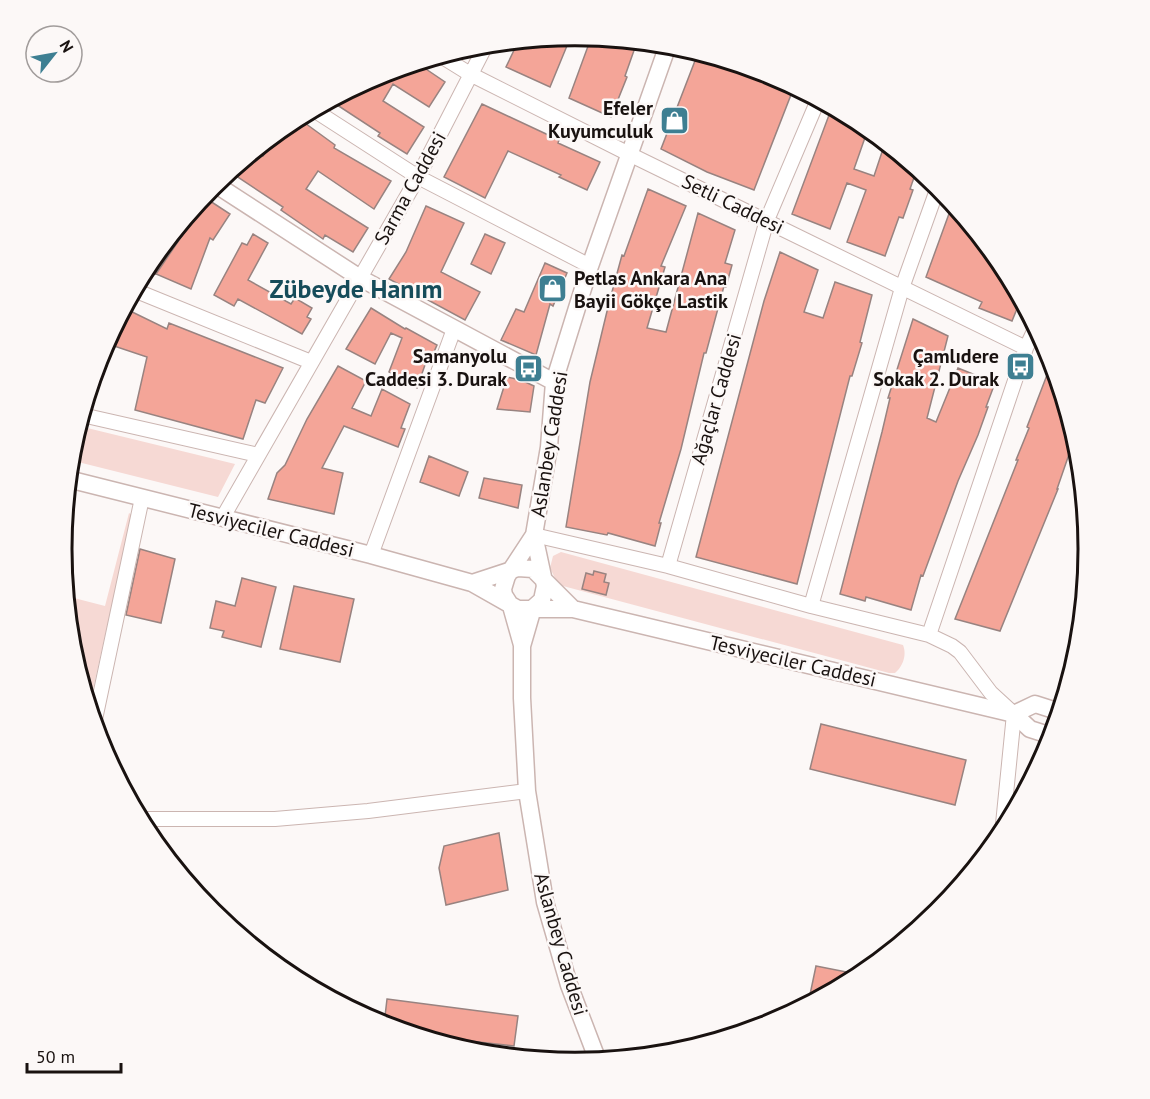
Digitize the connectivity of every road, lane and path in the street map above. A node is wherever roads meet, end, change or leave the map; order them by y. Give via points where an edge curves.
1 (480, 55) edge
2 (665, 55) edge
3 (451, 62) edge
4 (470, 74) junction
5 (815, 108) edge
6 (322, 115) edge
7 (631, 154) junction
8 (418, 177) junction
9 (224, 190) edge
10 (934, 198) edge
11 (767, 220) junction
12 (590, 266) junction
13 (360, 278) junction
14 (902, 288) junction
15 (142, 293) edge
16 (454, 329) junction
17 (1031, 338) edge
18 (1026, 348) junction
19 (311, 363) junction
20 (554, 382) junction
21 (90, 417) edge
22 (258, 454) junction
23 (77, 481) edge
24 (142, 498) junction
25 (223, 517) junction
26 (534, 536) junction
27 (371, 555) junction
28 (668, 566) junction
29 (511, 571) junction
30 (543, 579) junction
31 (472, 584) junction
32 (511, 606) junction
33 (811, 606) junction
34 (533, 608) junction
35 (573, 609) junction
36 (929, 635) junction
37 (522, 646) junction
38 (98, 707) edge
39 (1052, 709) edge
40 (1014, 714) junction
41 (1043, 733) edge
42 (527, 791) junction
43 (1004, 812) edge
44 (151, 819) edge
45 (594, 1051) edge

1 - 4 street, Sarma Caddesi
2 - 7 street, Aslanbey Caddesi
3 - 4 street, Setli Caddesi
4 - 7 street, Setli Caddesi
4 - 8 street, Sarma Caddesi
5 - 11 street, Ağaçlar Caddesi
6 - 8 street
7 - 11 street, Setli Caddesi
7 - 12 street, Aslanbey Caddesi
8 - 12 street
8 - 13 street, Sarma Caddesi
9 - 13 street
10 - 14 street
11 - 14 street, Setli Caddesi
11 - 28 street, Ağaçlar Caddesi
12 - 20 street, Aslanbey Caddesi
13 - 16 street
13 - 19 street, Sarma Caddesi
14 - 18 street, Setli Caddesi
14 - 33 street
15 - 19 street
16 - 20 street
16 - 27 street
17 - 18 street
18 - 36 street
19 - 22 street, Sarma Caddesi
20 - 26 street, Aslanbey Caddesi via 549,447
21 - 22 street
22 - 25 street, Sarma Caddesi
23 - 24 street, Tesviyeciler Caddesi
24 - 25 street, Tesviyeciler Caddesi
24 - 38 street
25 - 27 street, Tesviyeciler Caddesi
26 - 28 street
26 - 29 street
26 - 30 street
27 - 31 street, Tesviyeciler Caddesi
28 - 33 street
29 - 30 street via 525,567
29 - 31 street
29 - 32 street via 503,589
30 - 34 street via 545,593
30 - 35 street
31 - 32 street, Tesviyeciler Caddesi
32 - 34 street
32 - 37 street
33 - 36 street
34 - 35 street, Tesviyeciler Caddesi
34 - 37 street
35 - 40 street, Tesviyeciler Caddesi
36 - 40 street via 960,652 991,693
37 - 42 street, Aslanbey Caddesi
39 - 40 street, Tesviyeciler Caddesi via 1035,704
40 - 41 street, Tesviyeciler Caddesi via 1030,729
40 - 43 street
42 - 44 street via 275,819
42 - 45 street, Aslanbey Caddesi via 545,902 568,985

